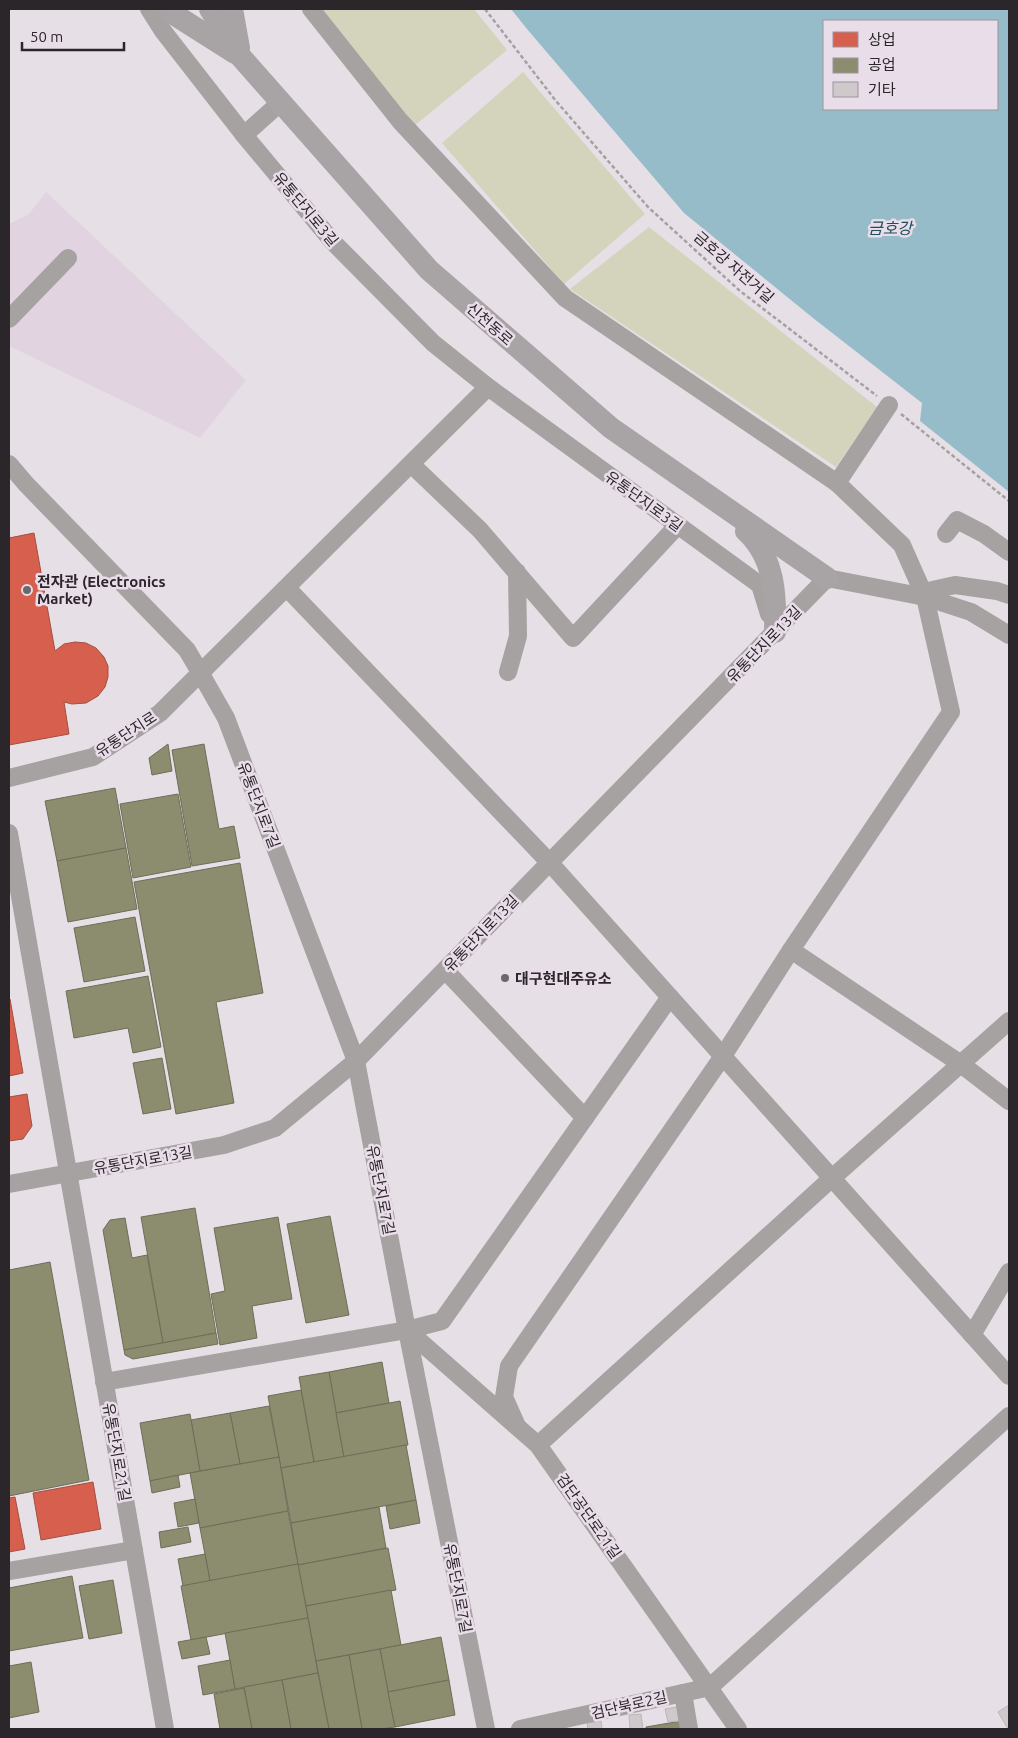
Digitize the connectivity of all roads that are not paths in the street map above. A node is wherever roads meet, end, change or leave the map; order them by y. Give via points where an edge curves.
1 (149, 9) edge
2 (170, 9) edge
3 (210, 9) edge
4 (232, 9) edge
5 (312, 9) edge
6 (240, 56) junction
7 (281, 102) junction
8 (244, 135) junction
9 (68, 258) dead end
10 (9, 319) edge
11 (488, 387) junction
12 (889, 405) road end
13 (9, 464) edge
14 (412, 464) junction
15 (9, 472) edge
16 (837, 483) junction
17 (26, 484) junction
18 (711, 498) junction
19 (678, 525) junction
20 (946, 534) dead end
21 (1009, 552) edge
22 (516, 572) junction
23 (827, 578) junction
24 (286, 588) junction
25 (1009, 595) edge
26 (925, 597) junction
27 (775, 632) junction
28 (1009, 635) edge
29 (508, 672) dead end
30 (201, 674) junction
31 (9, 778) edge
32 (9, 833) edge
33 (550, 863) junction
34 (791, 950) junction
35 (445, 970) junction
36 (670, 997) junction
37 (1009, 1021) edge
38 (723, 1056) junction
39 (356, 1061) junction
40 (961, 1064) junction
41 (1009, 1101) edge
42 (585, 1118) junction
43 (68, 1174) junction
44 (832, 1178) junction
45 (9, 1184) edge
46 (1009, 1272) edge
47 (407, 1330) junction
48 (972, 1335) junction
49 (1009, 1376) edge
50 (104, 1382) junction
51 (1009, 1416) edge
52 (517, 1426) junction
53 (538, 1445) junction
54 (134, 1550) junction
55 (9, 1571) edge
56 (710, 1687) junction
57 (683, 1693) junction
58 (166, 1729) edge
59 (486, 1729) edge
60 (520, 1729) edge
61 (689, 1729) edge
62 (738, 1729) edge

1 - 8 street, 유통단지로3길
2 - 6 main road
3 - 6 main road, 신천동로
4 - 6 main road
5 - 16 street via 400,120 565,298
6 - 7 main road, 신천동로
7 - 8 street
7 - 18 main road, 신천동로 via 429,270 610,428
8 - 11 street, 유통단지로3길 via 333,242 433,343
9 - 10 street
11 - 14 street
11 - 19 street, 유통단지로3길
12 - 16 street
13 - 17 street
14 - 22 street via 480,530
14 - 24 street
15 - 17 street
16 - 26 street via 902,545
17 - 30 street, 유통단지로7길 via 187,650
18 - 23 main road, 신천동로
18 - 27 main road via 757,541 769,564 775,602
19 - 22 street via 573,638
19 - 27 street, 유통단지로3길 via 760,585
20 - 21 street via 957,520
22 - 29 street via 518,636
23 - 26 street
23 - 27 street, 유통단지로13길
24 - 30 street
24 - 33 street
25 - 26 street via 955,585 928,591
26 - 28 street via 971,612
26 - 34 street via 951,712
27 - 33 street, 유통단지로13길
30 - 31 street, 유통단지로 via 160,713 93,757
30 - 39 street, 유통단지로7길 via 226,718
32 - 43 street
33 - 35 street, 유통단지로13길
33 - 36 street
34 - 38 street
34 - 40 street
35 - 39 street, 유통단지로13길
35 - 42 street
36 - 38 street
36 - 42 street
37 - 40 street
38 - 44 street
38 - 52 street via 509,1366 504,1398
39 - 43 street, 유통단지로13길 via 275,1128 224,1145
39 - 47 street, 유통단지로7길
40 - 41 street
40 - 44 street
42 - 47 street via 442,1321
43 - 45 street, 유통단지로13길
43 - 50 street, 유통단지로21길
44 - 48 street
44 - 53 street
46 - 48 street
47 - 50 street
47 - 52 street, 검단공단로21길
47 - 59 street, 유통단지로7길
48 - 49 street
50 - 54 street, 유통단지로21길
51 - 56 street
52 - 53 street, 검단공단로21길
53 - 56 street, 검단공단로21길
54 - 55 street
54 - 58 street, 유통단지로21길
56 - 57 street, 검단북로2길
56 - 62 street, 검단공단로21길
57 - 60 street, 검단북로2길
57 - 61 street

